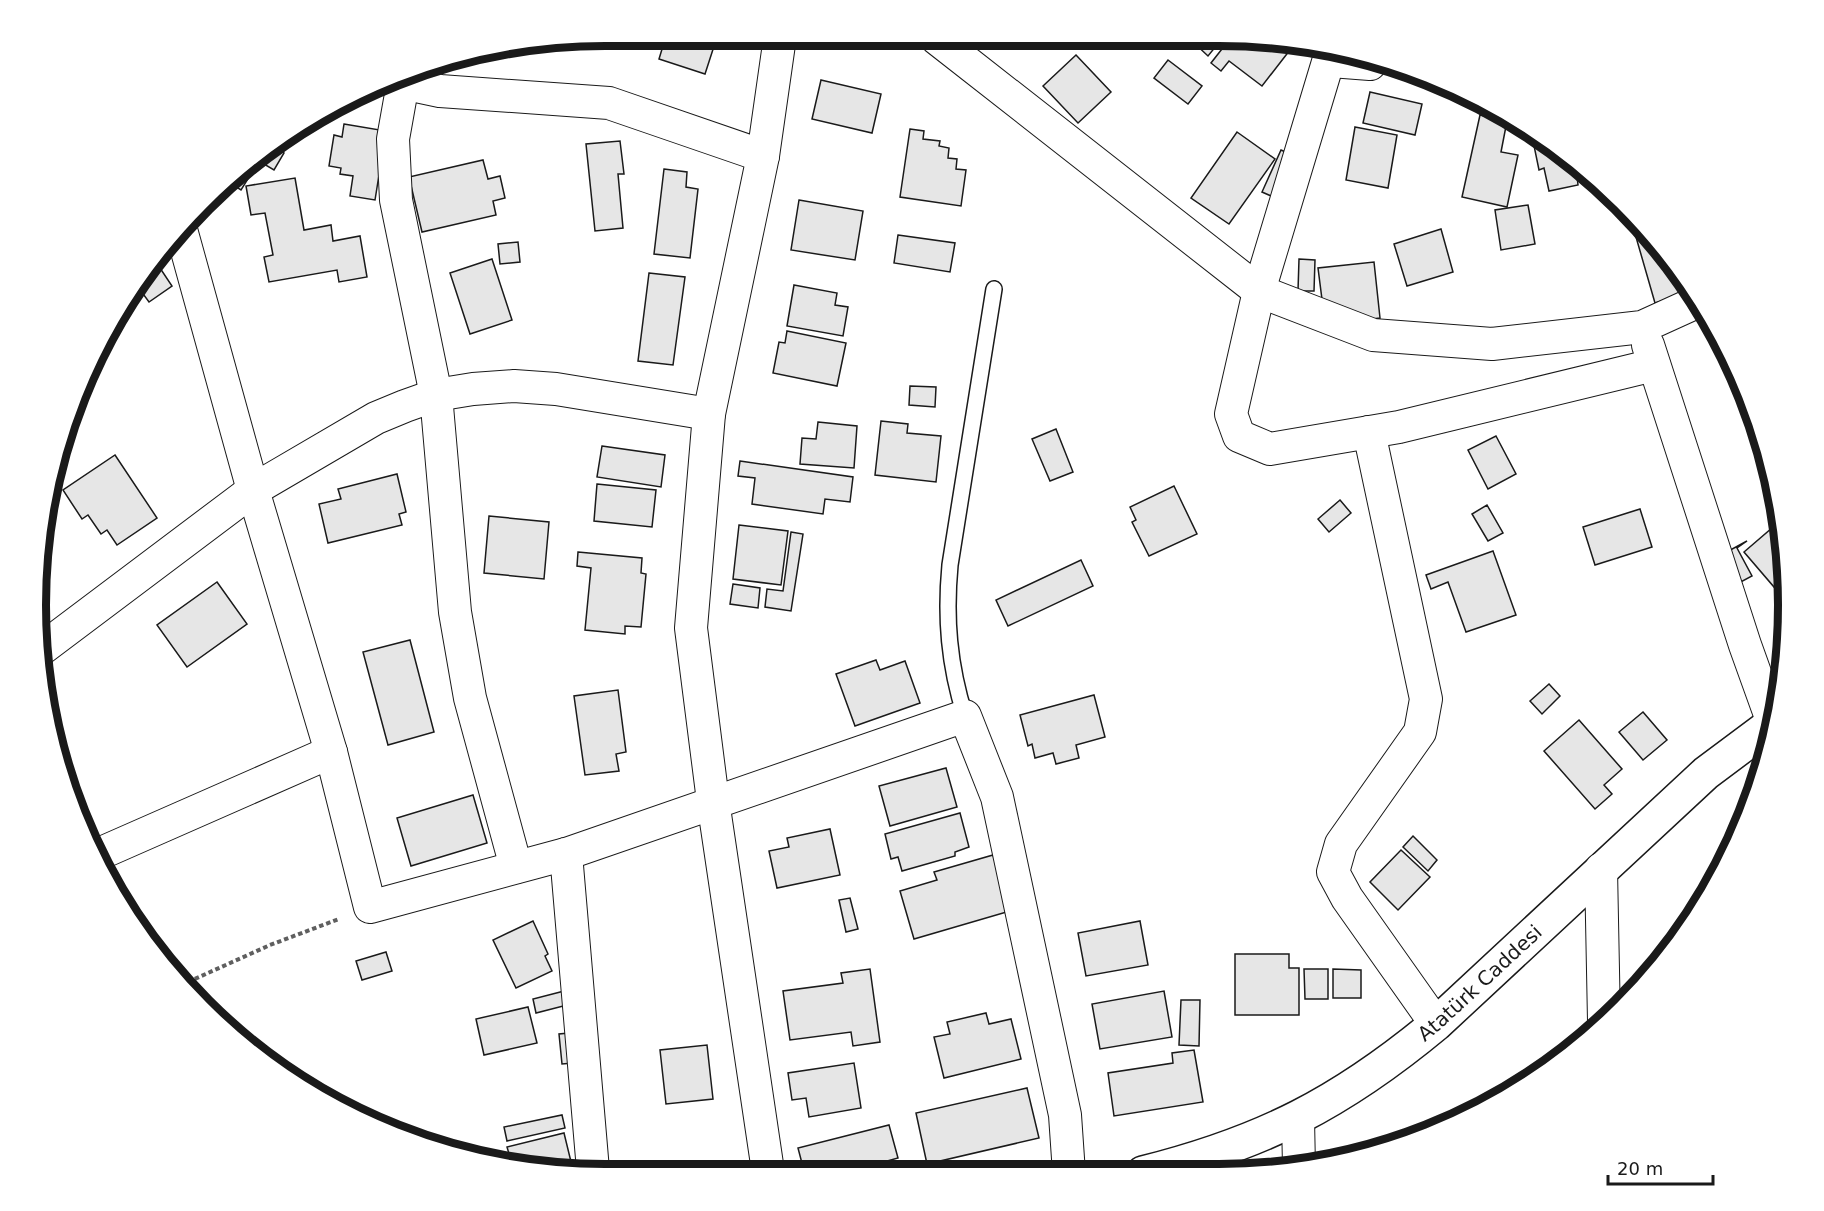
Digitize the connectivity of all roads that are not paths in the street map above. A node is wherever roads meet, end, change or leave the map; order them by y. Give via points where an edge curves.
1 (779, 46) edge
2 (946, 46) edge
3 (1331, 57) edge
4 (406, 84) edge
5 (398, 87) edge
6 (763, 156) junction
7 (184, 238) edge
8 (994, 289) dead end
9 (1260, 291) junction
10 (1690, 305) edge
11 (1642, 327) junction
12 (1654, 365) junction
13 (436, 395) junction
14 (709, 414) junction
15 (1369, 432) junction
16 (253, 490) junction
17 (48, 643) edge
18 (1768, 709) edge
19 (965, 716) junction
20 (1763, 730) edge
21 (331, 752) junction
22 (713, 801) junction
23 (104, 852) edge
24 (566, 854) junction
25 (516, 867) junction
26 (1601, 869) junction
27 (1604, 1010) edge
28 (1436, 1024) junction
29 (1298, 1119) junction
30 (1299, 1159) edge
31 (592, 1164) edge
32 (767, 1164) edge
33 (1068, 1164) edge
34 (1180, 1164) edge

1 - 6 street
2 - 9 street
3 - 9 street
4 - 6 street via 440,91 609,103
5 - 13 street via 393,139 396,200
6 - 14 street
7 - 16 street
8 - 19 lane via 946,605 954,680
9 - 11 street via 1373,335 1492,344
9 - 15 street via 1231,414 1239,436 1270,449
10 - 11 street
11 - 12 street
12 - 15 street
12 - 18 street
13 - 14 street via 514,386
13 - 16 street via 375,418
13 - 25 street via 455,612 470,698
14 - 22 street via 692,628
15 - 28 street via 1426,699 1420,732 1341,844 1334,872 1347,898
16 - 17 street
16 - 21 street
19 - 22 street
19 - 33 street via 997,797 1065,1115
20 - 26 main road, Atatürk Caddesi via 1706,773
21 - 23 street
21 - 25 street via 370,907
22 - 24 street
22 - 32 street
24 - 25 street
24 - 31 street
26 - 27 street
26 - 28 main road, Atatürk Caddesi
28 - 29 main road, Atatürk Caddesi via 1357,1084
29 - 30 street
29 - 34 main road, Atatürk Caddesi via 1252,1140

